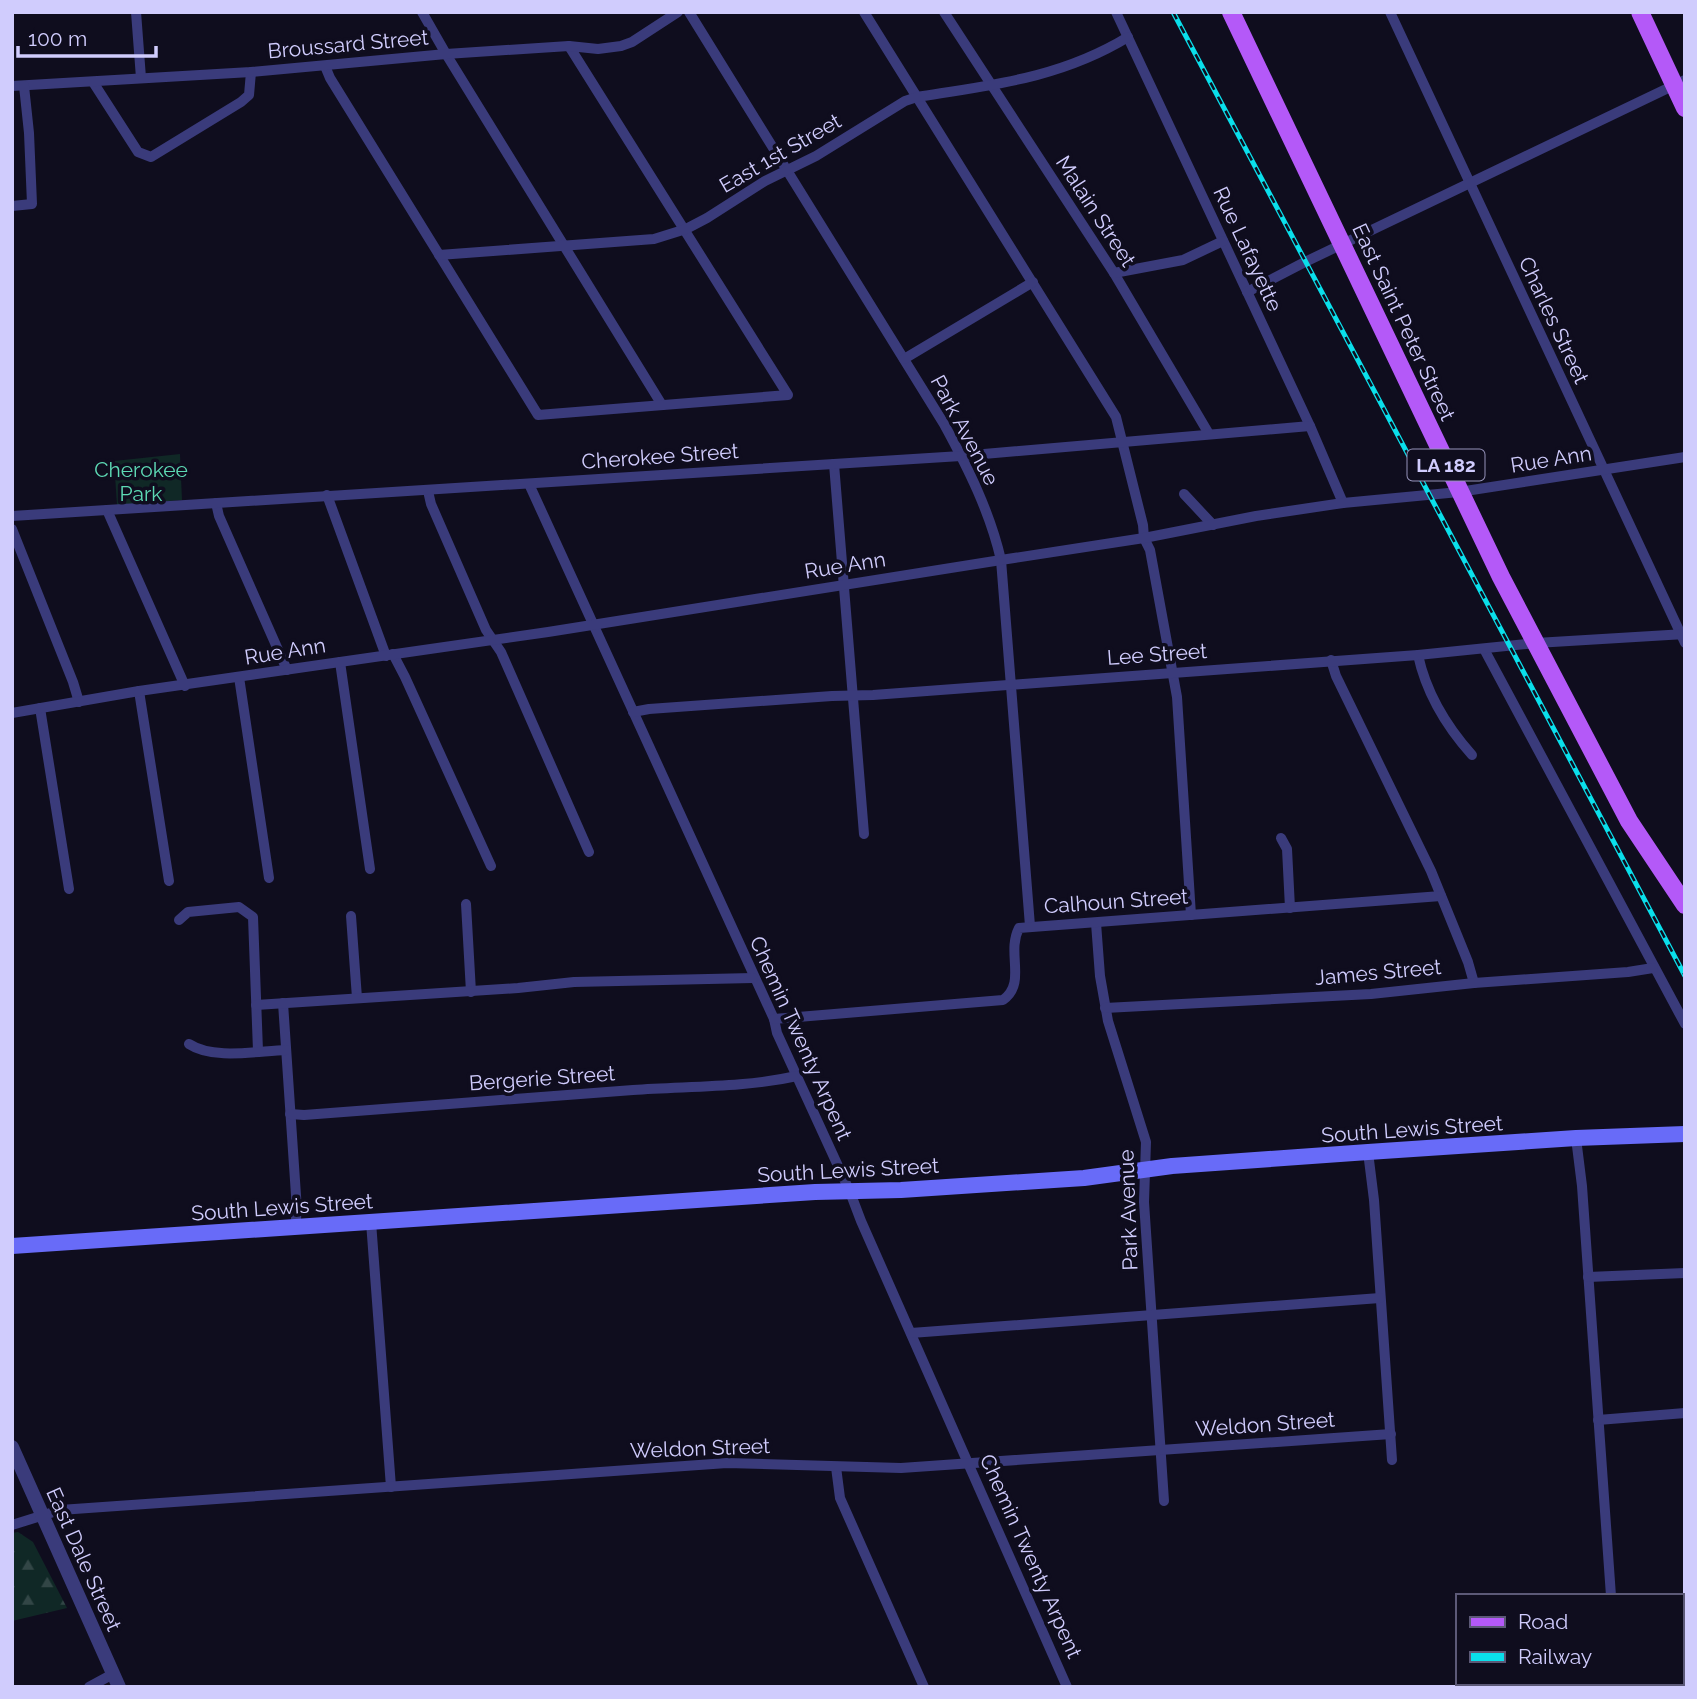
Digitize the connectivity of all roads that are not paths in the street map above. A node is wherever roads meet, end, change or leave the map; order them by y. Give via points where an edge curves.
1 (136, 12) edge
2 (422, 12) edge
3 (678, 12) edge
4 (689, 12) edge
5 (863, 12) edge
6 (944, 12) edge
7 (1116, 12) edge
8 (1231, 12) edge
9 (1390, 12) edge
10 (1640, 12) edge
11 (1128, 37) junction
12 (569, 46) junction
13 (446, 54) junction
14 (324, 66) junction
15 (251, 72) junction
16 (141, 78) junction
17 (93, 82) junction
18 (1680, 83) edge
19 (991, 85) junction
20 (18, 86) edge
21 (917, 97) junction
22 (1685, 108) edge
23 (787, 170) junction
24 (1470, 184) junction
25 (12, 206) edge
26 (686, 229) junction
27 (1223, 241) junction
28 (1343, 245) junction
29 (564, 246) junction
30 (439, 255) junction
31 (1114, 273) junction
32 (1033, 282) junction
33 (1247, 292) junction
34 (904, 359) junction
35 (662, 405) junction
36 (1310, 426) junction
37 (1209, 434) junction
38 (1124, 444) junction
39 (961, 456) junction
40 (1685, 457) edge
41 (834, 464) junction
42 (1603, 470) junction
43 (529, 484) junction
44 (428, 491) junction
45 (1459, 492) junction
46 (1184, 494) dead end
47 (327, 495) junction
48 (216, 503) junction
49 (1343, 503) junction
50 (107, 510) junction
51 (12, 516) edge
52 (1213, 525) junction
53 (12, 529) edge
54 (1144, 538) junction
55 (1002, 560) junction
56 (843, 584) junction
57 (592, 623) junction
58 (1683, 637) edge
59 (492, 640) junction
60 (1536, 643) junction
61 (1484, 649) junction
62 (390, 655) junction
63 (1418, 655) junction
64 (1331, 660) junction
65 (340, 662) junction
66 (286, 670) junction
67 (1173, 672) junction
68 (239, 677) junction
69 (1011, 685) junction
70 (185, 686) junction
71 (139, 691) junction
72 (853, 695) junction
73 (79, 702) junction
74 (40, 709) junction
75 (632, 712) junction
76 (12, 713) edge
77 (1472, 755) dead end
78 (864, 834) dead end
79 (1281, 838) dead end
80 (589, 852) dead end
81 (491, 866) dead end
82 (370, 869) dead end
83 (270, 878) dead end
84 (169, 881) dead end
85 (69, 889) dead end
86 (1441, 896) junction
87 (466, 904) dead end
88 (1685, 905) edge
89 (1290, 908) junction
90 (1191, 915) junction
91 (351, 916) dead end
92 (179, 920) dead end
93 (1096, 923) junction
94 (1030, 926) junction
95 (1653, 968) junction
96 (753, 978) junction
97 (1474, 983) junction
98 (471, 992) junction
99 (357, 998) junction
100 (283, 1003) junction
101 (256, 1004) junction
102 (1105, 1008) junction
103 (774, 1019) junction
104 (1685, 1024) edge
105 (189, 1044) dead end
106 (285, 1050) junction
107 (258, 1051) junction
108 (797, 1076) junction
109 (290, 1114) junction
110 (1685, 1134) edge
111 (1576, 1138) junction
112 (1368, 1152) junction
113 (1145, 1171) junction
114 (850, 1192) junction
115 (371, 1222) junction
116 (295, 1227) junction
117 (12, 1246) edge
118 (1685, 1273) edge
119 (1588, 1278) junction
120 (1380, 1298) junction
121 (1153, 1314) junction
122 (911, 1333) junction
123 (1685, 1413) edge
124 (1598, 1420) junction
125 (1391, 1434) junction
126 (12, 1447) edge
127 (1162, 1451) junction
128 (1392, 1460) dead end
129 (970, 1464) junction
130 (836, 1467) junction
131 (391, 1487) junction
132 (1164, 1501) dead end
133 (42, 1515) junction
134 (12, 1525) edge
135 (1611, 1594) edge
136 (116, 1680) edge
137 (89, 1687) edge
138 (924, 1687) edge
139 (1067, 1687) edge

1 - 16 street
2 - 13 street
3 - 12 street, Broussard Street via 621,46
4 - 23 street, Park Avenue
5 - 21 street
6 - 19 street, Malain Street
7 - 11 street, Rue Lafayette
8 - 28 main road, East Saint Peter Street / LA 182
9 - 24 street, Charles Street
10 - 18 main road
11 - 19 street, East 1st Street via 1051,73
11 - 27 street, Rue Lafayette
12 - 13 street, Broussard Street
12 - 26 street
13 - 14 street, Broussard Street
13 - 29 street
14 - 15 street, Broussard Street
14 - 30 street
15 - 16 street, Broussard Street
15 - 17 street via 249,94 242,102 150,157 138,152
16 - 17 street, Broussard Street
17 - 20 street, Broussard Street
18 - 22 main road
18 - 24 street
19 - 21 street, East 1st Street
19 - 31 street, Malain Street
20 - 25 street via 29,133 32,204
21 - 23 street, East 1st Street
21 - 32 street
23 - 26 street, East 1st Street
23 - 34 street, Park Avenue
24 - 28 street
24 - 42 street, Charles Street
26 - 29 street, East 1st Street via 654,239
26 - 35 street via 788,395
27 - 31 street via 1183,260
27 - 33 street, Rue Lafayette
28 - 33 street
28 - 45 main road, East Saint Peter Street / LA 182
29 - 30 street, East 1st Street
29 - 35 street
30 - 35 street via 538,415
31 - 37 street, Malain Street
32 - 34 street
32 - 38 street via 1116,417
33 - 36 street, Rue Lafayette
34 - 39 street, Park Avenue
36 - 37 street, Cherokee Street
36 - 49 street, Rue Lafayette
37 - 38 street, Cherokee Street
38 - 39 street, Cherokee Street
38 - 54 street
39 - 41 street, Cherokee Street
39 - 55 street, Park Avenue
40 - 42 street, Rue Ann
41 - 43 street, Cherokee Street
41 - 56 street
42 - 45 street, Rue Ann
42 - 58 street, Charles Street
43 - 44 street, Cherokee Street
43 - 57 street, Chemin Twenty Arpent
44 - 47 street, Cherokee Street
44 - 59 street
45 - 49 street, Rue Ann
45 - 60 main road, East Saint Peter Street / LA 182
46 - 52 street
47 - 48 street, Cherokee Street
47 - 62 street
48 - 50 street, Cherokee Street
48 - 66 street
49 - 52 street, Rue Ann
50 - 51 street, Cherokee Street
50 - 70 street
52 - 54 street, Rue Ann
53 - 73 street
54 - 55 street, Rue Ann
54 - 67 street
55 - 56 street, Rue Ann
55 - 69 street, Park Avenue
56 - 57 street, Rue Ann
56 - 72 street
57 - 59 street, Rue Ann
57 - 75 street, Chemin Twenty Arpent
58 - 60 street, Lee Street
59 - 62 street, Rue Ann
59 - 80 street
60 - 61 street, Lee Street
60 - 88 main road, East Saint Peter Street / LA 182 via 1629,821
61 - 63 street, Lee Street
61 - 95 street
62 - 65 street, Rue Ann
62 - 81 street via 405,677
63 - 64 street, Lee Street
63 - 77 street via 1438,707
64 - 67 street, Lee Street
64 - 86 street
65 - 66 street, Rue Ann
65 - 82 street
66 - 68 street, Rue Ann
67 - 69 street, Lee Street
67 - 90 street
68 - 70 street, Rue Ann
68 - 83 street
69 - 72 street, Lee Street
69 - 94 street, Park Avenue
70 - 71 street, Rue Ann
71 - 73 street, Rue Ann
71 - 84 street
72 - 75 street, Lee Street
72 - 78 street
73 - 74 street, Rue Ann
74 - 76 street, Rue Ann
74 - 85 street
75 - 96 street, Chemin Twenty Arpent
79 - 89 street via 1287,849
86 - 89 street, Calhoun Street
86 - 97 street
87 - 98 street
89 - 90 street, Calhoun Street
90 - 93 street, Calhoun Street
91 - 99 street
92 - 101 street via 188,912 239,907 253,917
93 - 94 street, Calhoun Street
93 - 102 street, Park Avenue
94 - 103 street, Calhoun Street via 1019,928 1014,938 1016,984 1003,1000
95 - 97 street, James Street
95 - 104 street
96 - 98 street via 574,982
96 - 103 street, Chemin Twenty Arpent
97 - 102 street, James Street via 1371,994
98 - 99 street
99 - 100 street
100 - 101 street
100 - 106 street
101 - 107 street
102 - 113 street, Park Avenue via 1146,1142
103 - 108 street, Chemin Twenty Arpent
105 - 107 street via 212,1053
106 - 107 street
106 - 109 street
108 - 109 street, Bergerie Street via 773,1082
108 - 114 street, Chemin Twenty Arpent
109 - 116 street
110 - 111 main road, South Lewis Street
111 - 112 main road, South Lewis Street
111 - 119 street
112 - 113 main road, South Lewis Street
112 - 120 street
113 - 114 main road, South Lewis Street
113 - 121 street, Park Avenue
114 - 115 main road, South Lewis Street
114 - 122 street, Chemin Twenty Arpent
115 - 116 main road, South Lewis Street
115 - 131 street
116 - 117 main road, South Lewis Street
118 - 119 street
119 - 124 street
120 - 121 street
120 - 125 street
121 - 122 street
121 - 127 street, Park Avenue
122 - 129 street, Chemin Twenty Arpent
123 - 124 street
124 - 135 street
125 - 127 street, Weldon Street
125 - 128 street
126 - 133 street, East Dale Street
127 - 129 street, Weldon Street
127 - 132 street, Park Avenue
129 - 130 street, Weldon Street
129 - 139 street, Chemin Twenty Arpent
130 - 131 street, Weldon Street via 727,1463
130 - 138 street via 840,1498
131 - 133 street, Weldon Street via 60,1510
133 - 134 street, Weldon Street
133 - 136 street, East Dale Street
136 - 137 street

